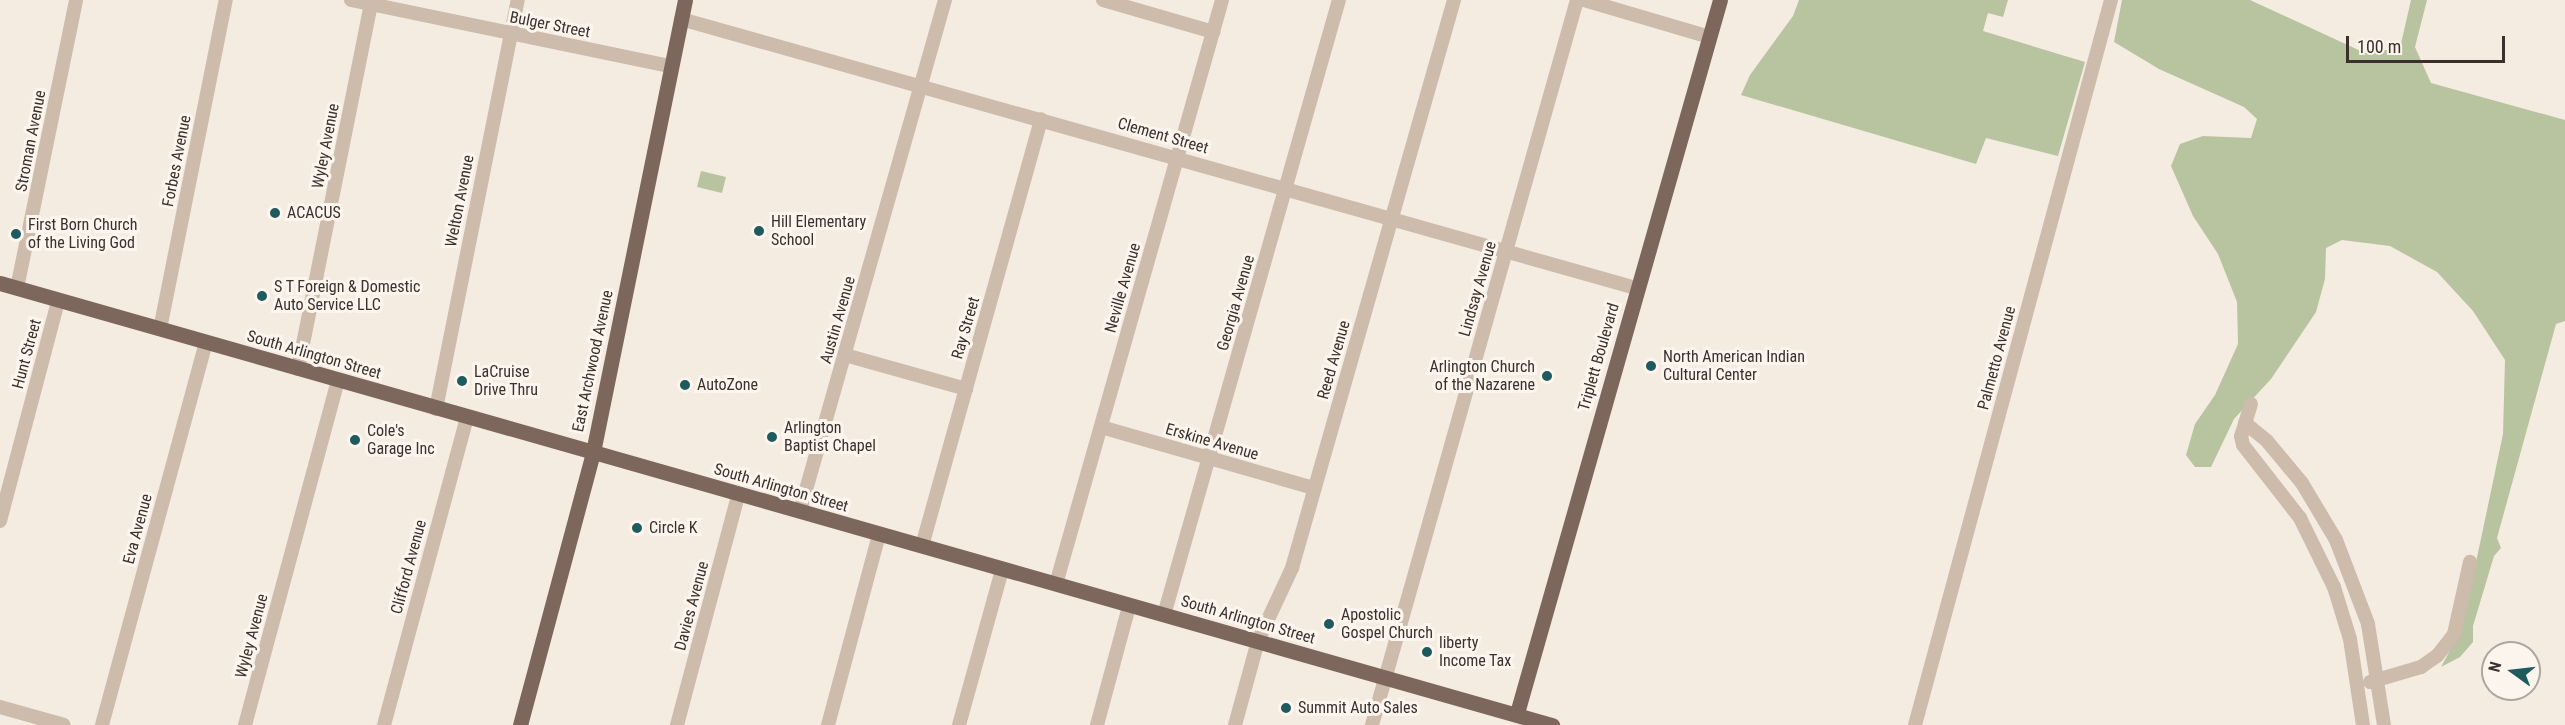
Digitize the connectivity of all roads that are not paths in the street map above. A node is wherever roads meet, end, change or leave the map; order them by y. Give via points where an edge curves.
1 (226, 0) edge
2 (351, 0) edge
3 (518, 0) edge
4 (685, 0) edge
5 (945, 0) edge
6 (1103, 0) edge
7 (1222, 0) edge
8 (1339, 0) edge
9 (1454, 0) edge
10 (1577, 0) edge
11 (1584, 0) edge
12 (1720, 0) edge
13 (2111, 0) edge
14 (73, 1) edge
15 (372, 2) edge
16 (681, 19) junction
17 (1213, 32) junction
18 (511, 34) junction
19 (1710, 37) junction
20 (671, 66) junction
21 (921, 85) junction
22 (1041, 119) junction
23 (1177, 157) junction
24 (1286, 188) junction
25 (1392, 218) junction
26 (1506, 251) junction
27 (0, 283) edge
28 (17, 288) junction
29 (1636, 288) junction
30 (58, 301) junction
31 (160, 329) junction
32 (206, 342) junction
33 (845, 355) junction
34 (298, 369) junction
35 (338, 381) junction
36 (966, 390) junction
37 (2251, 404) dead end
38 (436, 409) junction
39 (467, 418) junction
40 (2245, 423) junction
41 (1101, 427) junction
42 (593, 452) junction
43 (1209, 459) junction
44 (1314, 488) junction
45 (738, 495) junction
46 (800, 511) junction
47 (0, 521) edge
48 (879, 534) junction
49 (922, 546) junction
50 (2470, 562) dead end
51 (1002, 570) junction
52 (1056, 584) junction
53 (1129, 606) junction
54 (1164, 615) junction
55 (1258, 641) junction
56 (1384, 677) junction
57 (2378, 680) junction
58 (2359, 683) junction
59 (0, 707) edge
60 (1515, 719) edge
61 (64, 725) edge
62 (102, 725) edge
63 (245, 725) edge
64 (384, 725) edge
65 (520, 725) edge
66 (677, 725) edge
67 (828, 725) edge
68 (959, 725) edge
69 (1097, 725) edge
70 (1234, 725) edge
71 (1371, 725) edge
72 (1552, 725) edge
73 (1915, 725) edge
74 (2363, 725) edge
75 (2384, 725) edge

1 - 31 street, Forbes Avenue
2 - 15 street, Bulger Street
3 - 18 street, Welton Avenue
4 - 16 main road, East Archwood Avenue
5 - 21 street, Austin Avenue
6 - 17 street
7 - 17 street, Neville Avenue
8 - 24 street, Georgia Avenue
9 - 25 street, Reed Avenue
10 - 26 street, Lindsay Avenue
11 - 19 street
12 - 19 main road, Triplett Boulevard
13 - 73 street, Palmetto Avenue
14 - 28 street, Stroman Avenue
15 - 18 street, Bulger Street
15 - 34 street, Wyley Avenue
16 - 20 main road, East Archwood Avenue
16 - 21 street, Clement Street
17 - 23 street, Neville Avenue
18 - 20 street, Bulger Street
18 - 38 street, Welton Avenue
19 - 29 main road, Triplett Boulevard
20 - 42 main road, East Archwood Avenue
21 - 22 street, Clement Street
21 - 33 street, Austin Avenue
22 - 23 street, Clement Street
22 - 36 street, Ray Street
23 - 24 street, Clement Street
23 - 41 street, Neville Avenue
24 - 25 street, Clement Street
24 - 43 street, Georgia Avenue
25 - 26 street, Clement Street
25 - 44 street, Reed Avenue
26 - 29 street, Clement Street
26 - 56 street, Lindsay Avenue
27 - 28 main road, South Arlington Street
28 - 30 main road, South Arlington Street
29 - 60 main road, Triplett Boulevard
30 - 31 main road, South Arlington Street
30 - 47 street, Hunt Street
31 - 32 main road, South Arlington Street
32 - 34 main road, South Arlington Street
32 - 62 street, Eva Avenue
33 - 36 street
33 - 46 street, Austin Avenue
34 - 35 main road, South Arlington Street
35 - 38 main road, South Arlington Street
35 - 63 street, Wyley Avenue
36 - 49 street, Ray Street
37 - 40 street
38 - 39 main road, South Arlington Street
39 - 42 main road, South Arlington Street
39 - 64 street, Clifford Avenue
40 - 57 street via 2287,464 2325,518 2361,602
40 - 58 street via 2243,445 2300,518 2334,587
41 - 43 street, Erskine Avenue
41 - 52 street, Neville Avenue
42 - 45 main road, South Arlington Street
42 - 65 main road, East Archwood Avenue
43 - 44 street, Erskine Avenue
43 - 54 street, Georgia Avenue
44 - 55 street, Reed Avenue via 1292,568
45 - 46 main road, South Arlington Street
45 - 66 street, Davies Avenue
46 - 48 main road, South Arlington Street
48 - 49 main road, South Arlington Street
48 - 67 street
49 - 51 main road, South Arlington Street
50 - 57 street via 2454,634 2449,641 2421,667
51 - 52 main road, South Arlington Street
51 - 68 street
52 - 53 main road, South Arlington Street
53 - 54 main road, South Arlington Street
53 - 69 street
54 - 55 main road, South Arlington Street
55 - 56 main road, South Arlington Street
55 - 70 street, Reed Avenue
56 - 60 main road, South Arlington Street
56 - 71 street, Lindsay Avenue
57 - 58 street
57 - 75 street
58 - 74 street
59 - 61 street
60 - 72 main road, South Arlington Street

